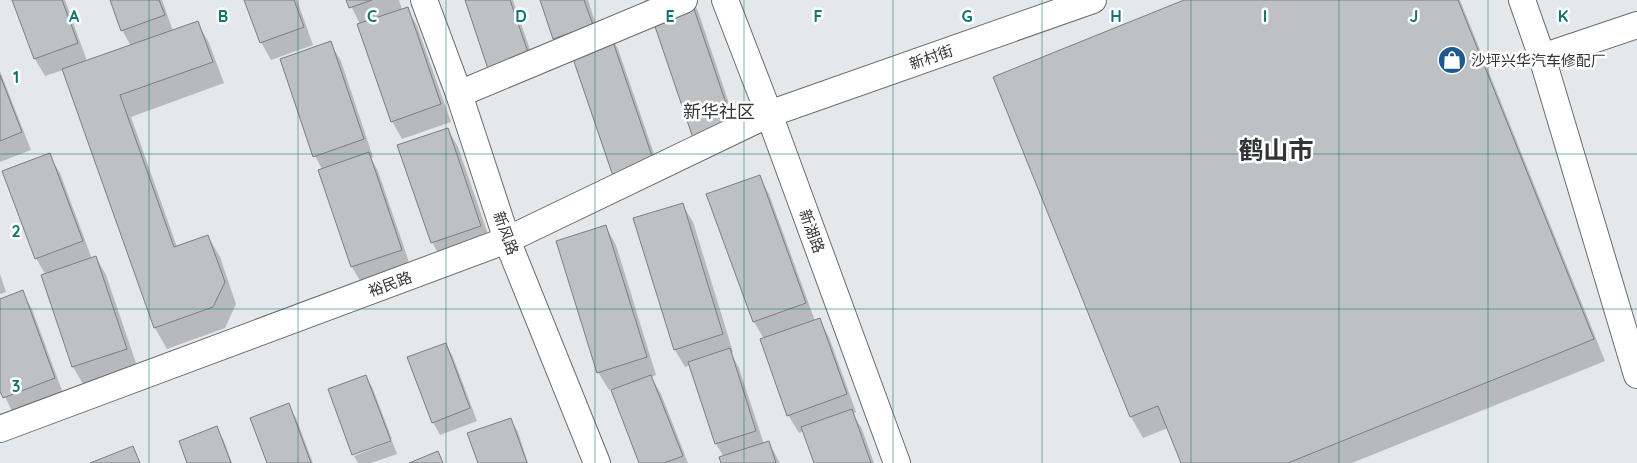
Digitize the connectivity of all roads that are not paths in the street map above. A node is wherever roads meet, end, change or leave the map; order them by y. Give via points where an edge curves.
1 (424, 0) edge
2 (684, 0) edge
3 (725, 0) edge
4 (1093, 0) edge
5 (1522, 0) edge
6 (1637, 25) edge
7 (1542, 57) junction
8 (459, 94) junction
9 (769, 114) junction
10 (508, 240) junction
11 (1637, 375) edge
12 (0, 429) edge
13 (597, 463) edge
14 (896, 463) edge

1 - 8 street, 新风路
2 - 8 street
3 - 9 street, 新湖路
4 - 9 street, 新村街
5 - 7 street
6 - 7 street
7 - 11 street
8 - 10 street, 新风路
9 - 10 street, 裕民路
9 - 14 street, 新湖路
10 - 12 street, 裕民路
10 - 13 street, 新风路

